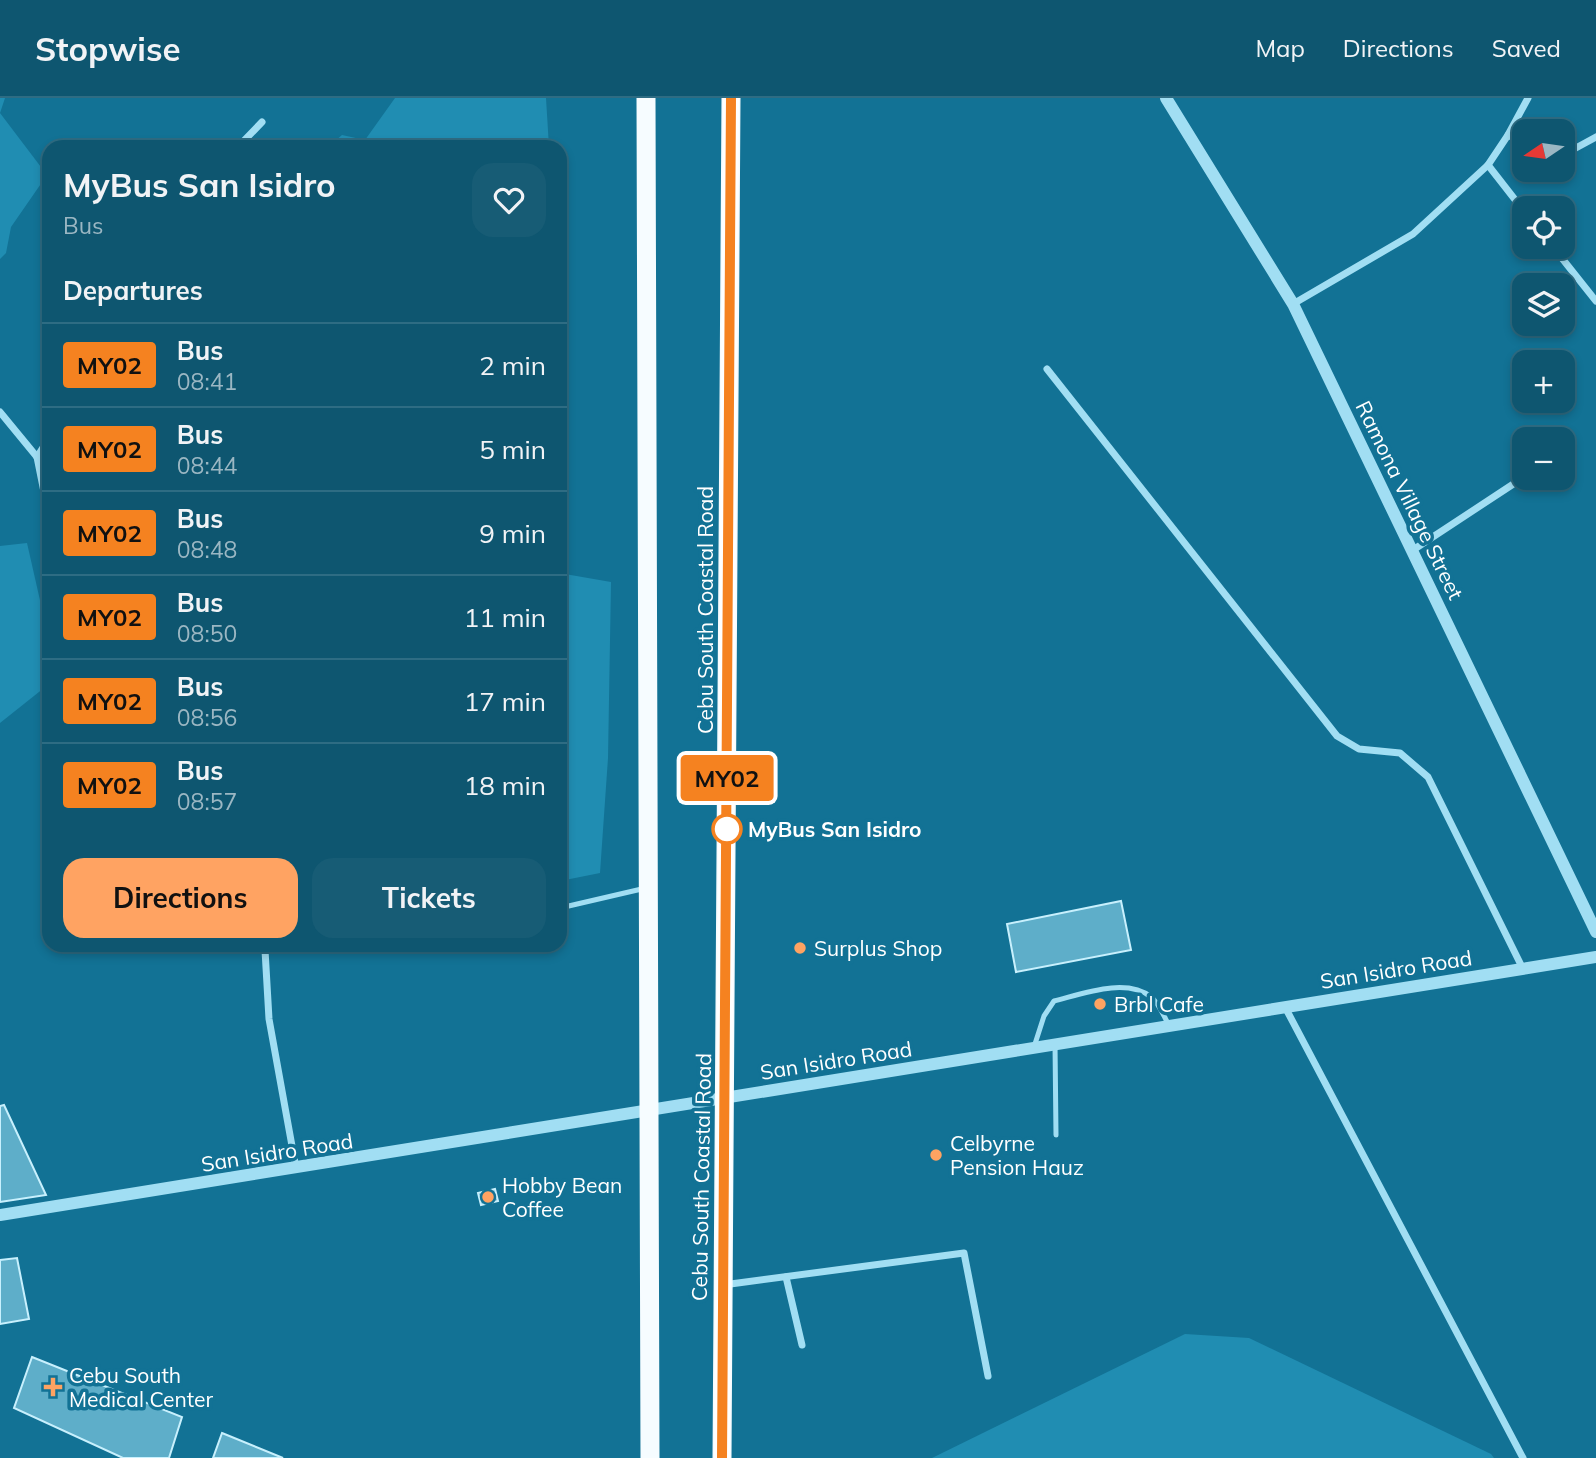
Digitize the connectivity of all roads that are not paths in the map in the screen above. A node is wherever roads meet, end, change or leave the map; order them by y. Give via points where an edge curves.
1 (646, 98) edge
2 (731, 98) edge
3 (1166, 98) edge
4 (1528, 98) edge
5 (262, 122) dead end
6 (1508, 135) junction
7 (1512, 137) edge
8 (1596, 137) edge
9 (245, 140) edge
10 (1575, 148) edge
11 (1488, 166) junction
12 (1512, 196) edge
13 (1563, 259) edge
14 (1596, 301) edge
15 (1293, 304) junction
16 (1047, 369) dead end
17 (0, 412) edge
18 (42, 449) edge
19 (37, 457) junction
20 (42, 482) edge
21 (1512, 485) edge
22 (1413, 550) junction
23 (648, 887) junction
24 (567, 906) edge
25 (1596, 932) edge
26 (265, 952) edge
27 (1596, 957) edge
28 (1523, 968) junction
29 (1285, 1007) junction
30 (1169, 1025) junction
31 (1055, 1044) junction
32 (1034, 1047) junction
33 (725, 1097) junction
34 (649, 1110) junction
35 (1056, 1135) dead end
36 (296, 1169) junction
37 (0, 1215) edge
38 (786, 1277) junction
39 (723, 1285) junction
40 (802, 1345) dead end
41 (988, 1376) dead end
42 (650, 1458) edge
43 (722, 1458) edge
44 (1523, 1458) edge

1 - 23 highway
2 - 33 highway, Cebu South Coastal Road
3 - 15 street, Ramona Village Street
4 - 6 street
5 - 9 street
6 - 7 street
6 - 11 street
8 - 10 street
11 - 12 street
11 - 15 street via 1413,234
13 - 14 street
15 - 22 street, Ramona Village Street
16 - 28 street via 1336,736 1359,749 1400,753 1428,777
17 - 19 street
18 - 19 street
19 - 20 street
21 - 22 street
22 - 25 street, Ramona Village Street
23 - 24 lane
23 - 34 highway
26 - 36 street via 269,1019
27 - 28 street, San Isidro Road
28 - 29 street, San Isidro Road
29 - 30 street, San Isidro Road
29 - 44 street
30 - 31 street, San Isidro Road
30 - 32 lane via 1152,997 1128,988 1094,992 1054,1001
31 - 32 street, San Isidro Road
31 - 35 lane
32 - 33 street, San Isidro Road
33 - 34 street, San Isidro Road
33 - 39 highway, Cebu South Coastal Road
34 - 36 street, San Isidro Road
34 - 42 highway
36 - 37 street, San Isidro Road
38 - 39 street
38 - 40 street
38 - 41 street via 964,1254
39 - 43 highway, Cebu South Coastal Road

